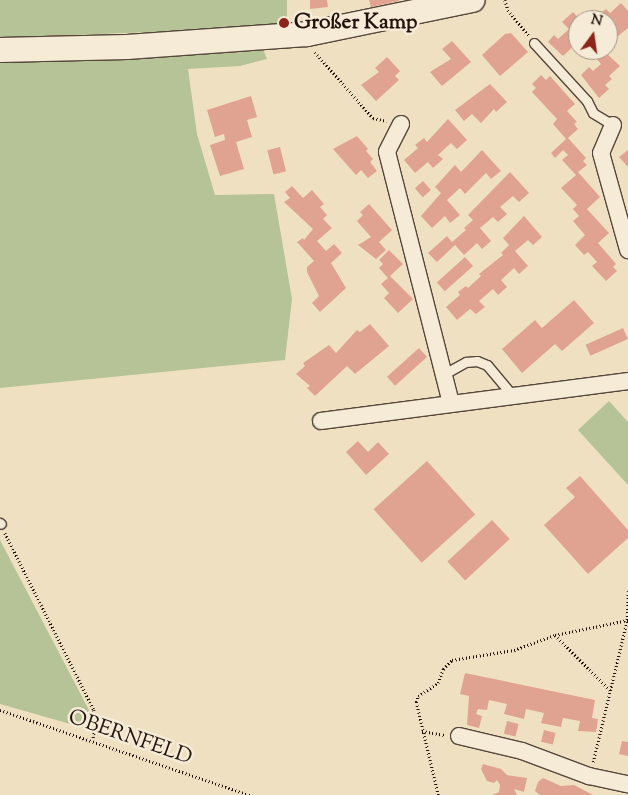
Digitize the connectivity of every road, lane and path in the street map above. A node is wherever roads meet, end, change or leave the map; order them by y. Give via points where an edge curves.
1 (473, 0) edge
2 (505, 0) edge
3 (308, 34) junction
4 (534, 43) joint
5 (0, 50) edge
6 (401, 124) joint
7 (613, 125) joint
8 (628, 250) edge
9 (444, 374) junction
10 (628, 381) edge
11 (513, 396) junction
12 (451, 404) junction
13 (321, 422) dead end
14 (0, 524) edge
15 (628, 591) edge
16 (627, 620) edge
17 (555, 635) junction
18 (610, 690) junction
19 (0, 710) edge
20 (422, 731) junction
21 (459, 736) joint
22 (93, 740) junction
23 (589, 776) junction
24 (628, 784) edge
25 (250, 795) edge
26 (438, 795) edge

1 - 3 street
2 - 4 path via 508,10
3 - 5 street via 127,47
3 - 6 path via 319,57 374,118
4 - 7 lane via 587,101 593,113
6 - 9 street via 387,152
7 - 8 street via 601,153
9 - 11 lane via 466,362 477,361 487,365
9 - 12 street
10 - 11 street
11 - 12 street
12 - 13 street
14 - 22 path via 94,710
15 - 16 path
16 - 17 path
16 - 18 path
17 - 18 path
17 - 20 path via 514,650 452,660 443,669 438,683 418,696 416,702
18 - 23 path
19 - 22 path, OBERNFELD
20 - 21 path
20 - 26 path
21 - 23 street via 522,752
22 - 25 path, OBERNFELD
23 - 24 street

